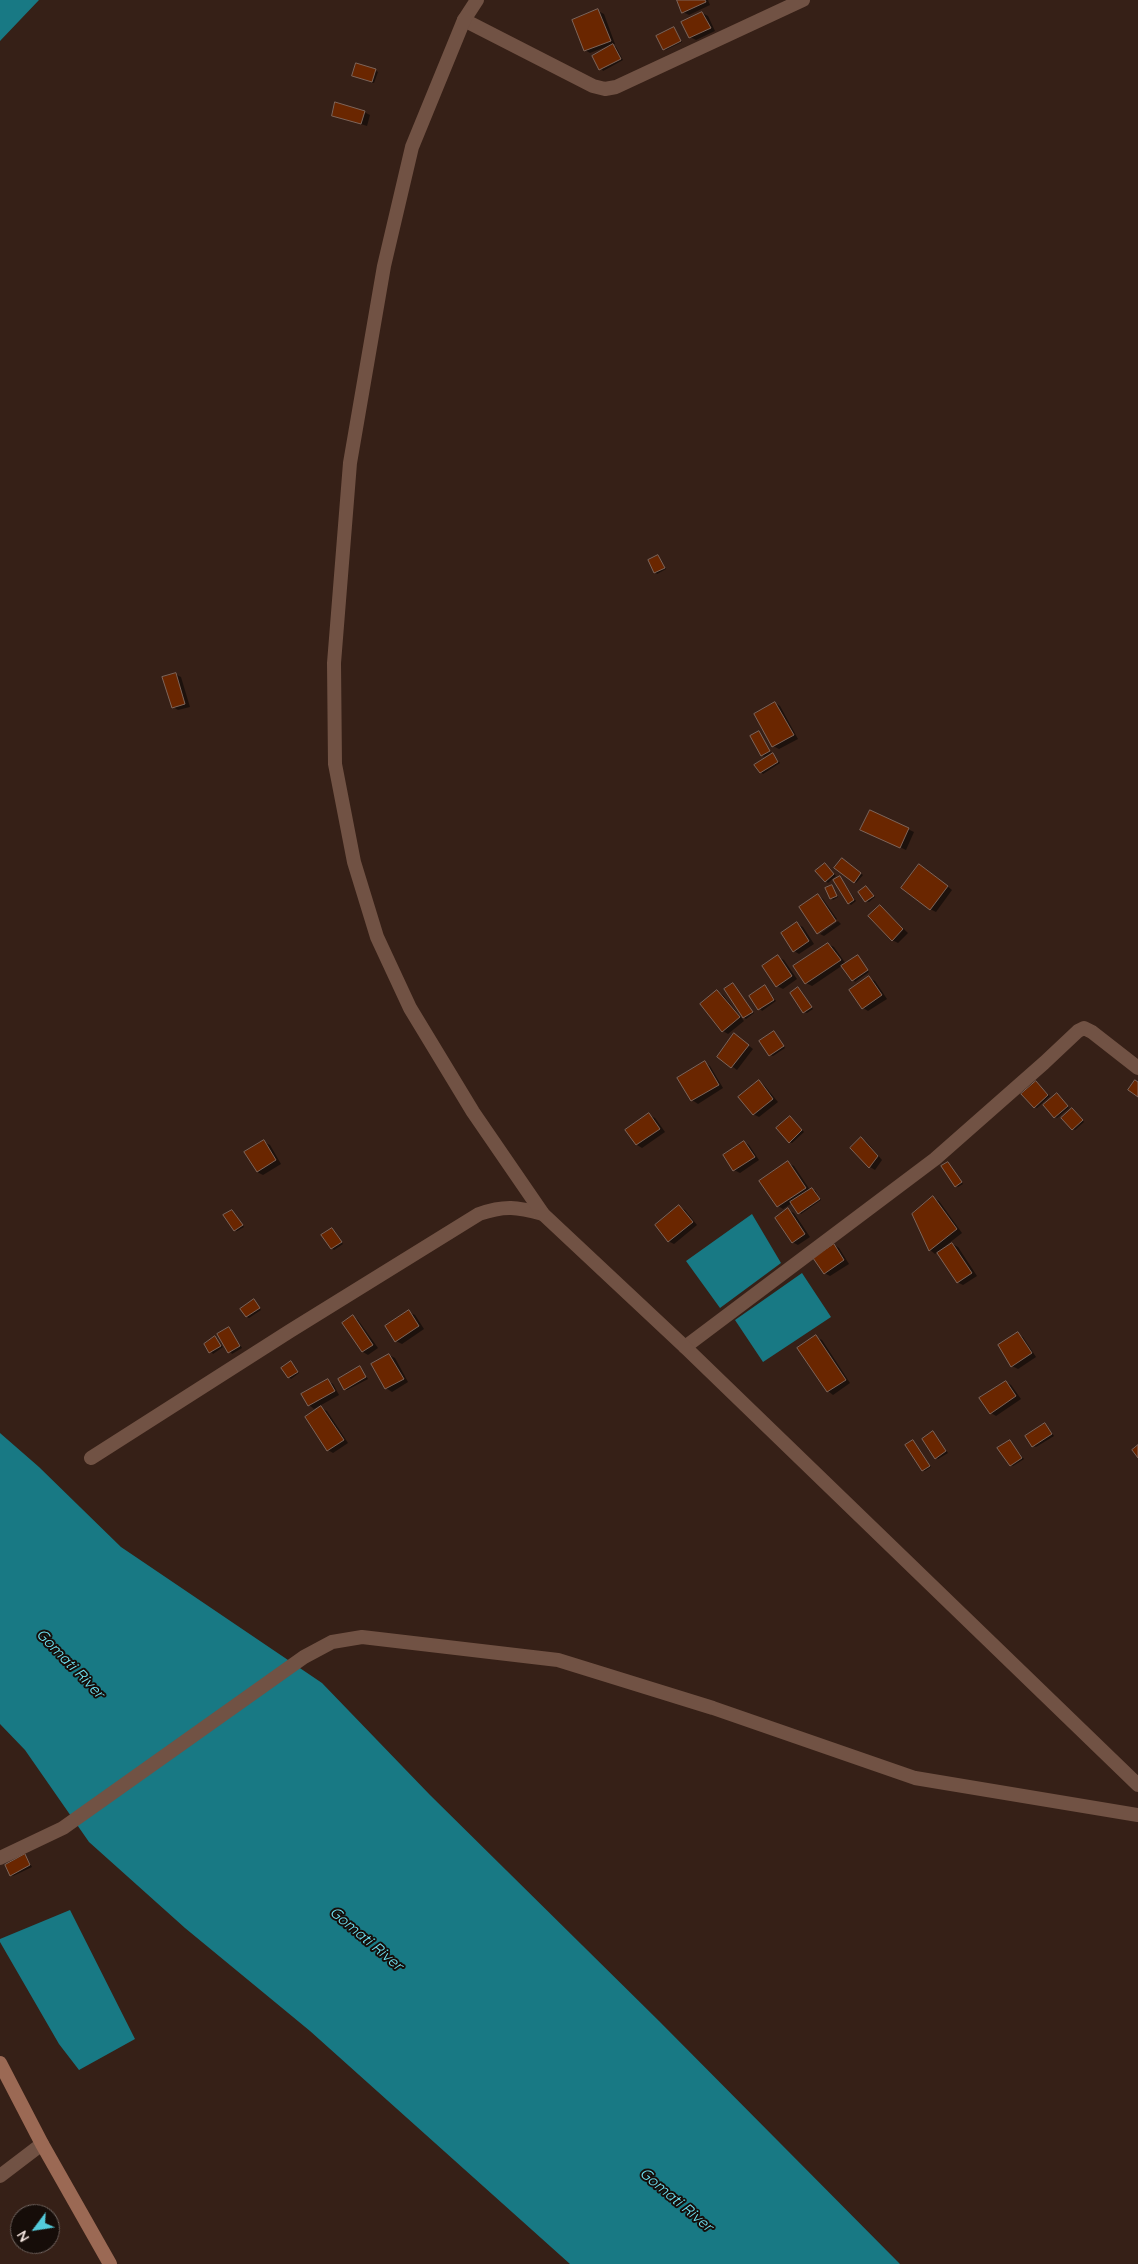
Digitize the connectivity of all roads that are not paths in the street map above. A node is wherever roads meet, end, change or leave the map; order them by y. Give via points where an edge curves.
1 (478, 0) edge
2 (803, 0) edge
3 (464, 20) junction
4 (1138, 1068) edge
5 (543, 1214) junction
6 (684, 1347) junction
7 (91, 1458) dead end
8 (1138, 1785) edge
9 (1138, 1815) edge
10 (0, 1858) edge
11 (0, 2063) edge
12 (42, 2144) junction
13 (0, 2176) edge
14 (110, 2264) edge

1 - 3 street
2 - 3 street via 616,87 605,89 593,86
3 - 5 street via 412,146 384,266 351,454 334,663 335,764 354,862 377,937 410,1008 473,1112
4 - 6 street via 1092,1032 1084,1028 1078,1031 935,1160
5 - 6 street
5 - 7 street via 515,1207 496,1208 479,1214
6 - 8 street
9 - 10 street via 915,1778 713,1708 558,1660 362,1637 332,1642 304,1657 63,1828
11 - 12 main road
12 - 13 street
12 - 14 main road

